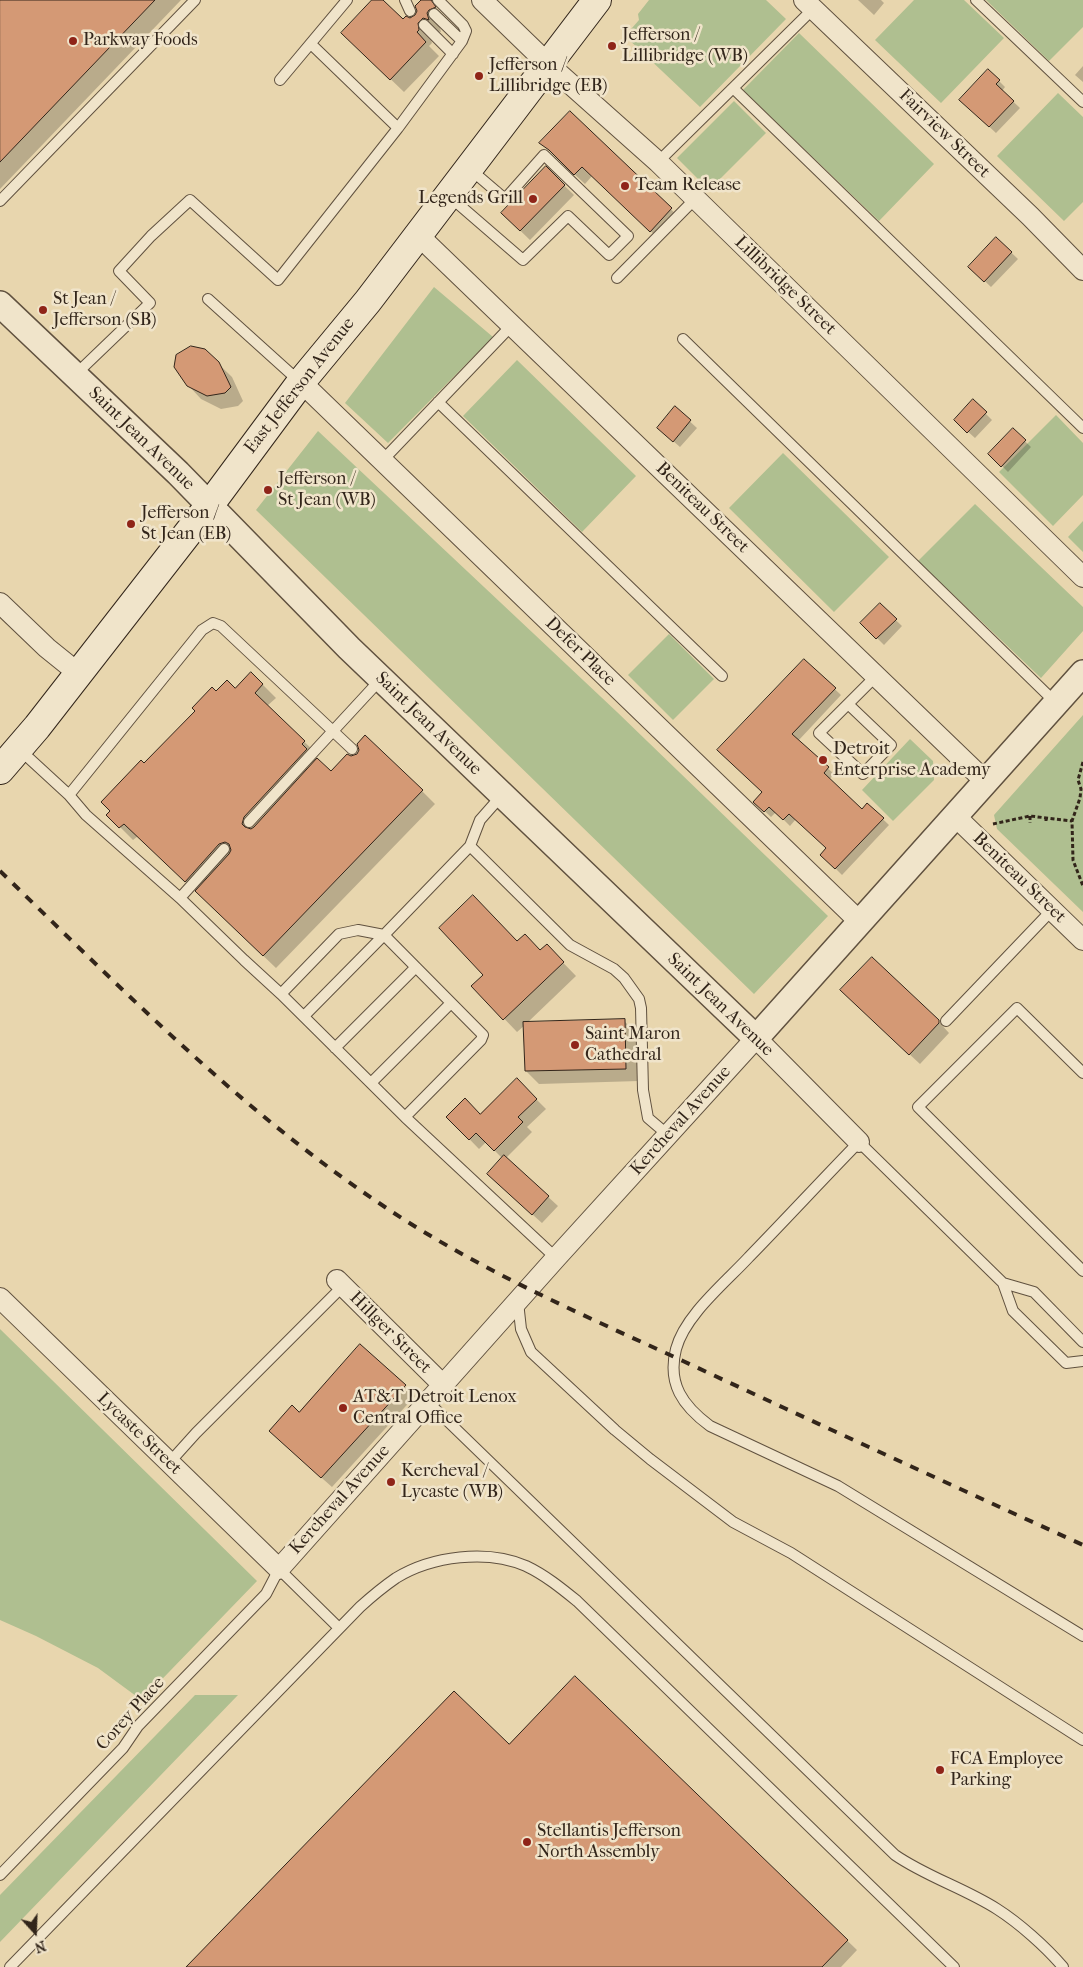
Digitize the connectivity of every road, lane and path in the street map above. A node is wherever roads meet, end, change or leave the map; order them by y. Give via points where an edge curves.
1 (195, 0) edge
2 (347, 0) edge
3 (405, 0) edge
4 (438, 0) edge
5 (482, 0) edge
6 (597, 0) edge
7 (976, 0) edge
8 (808, 4) edge
9 (410, 11) dead end
10 (434, 14) dead end
11 (424, 25) dead end
12 (462, 41) junction
13 (311, 44) junction
14 (452, 54) junction
15 (548, 64) junction
16 (280, 80) dead end
17 (733, 88) junction
18 (1083, 102) edge
19 (398, 128) junction
20 (658, 162) junction
21 (469, 168) junction
22 (448, 195) junction
23 (695, 199) junction
24 (0, 202) edge
25 (418, 235) junction
26 (1083, 270) edge
27 (617, 278) dead end
28 (208, 298) dead end
29 (0, 304) edge
30 (512, 325) junction
31 (683, 339) dead end
32 (75, 375) junction
33 (301, 382) junction
34 (438, 402) junction
35 (1083, 428) edge
36 (382, 461) junction
37 (209, 506) junction
38 (1083, 578) edge
39 (0, 604) edge
40 (1083, 672) edge
41 (78, 673) junction
42 (722, 676) dead end
43 (876, 676) junction
44 (381, 679) junction
45 (1056, 703) junction
46 (848, 704) junction
47 (332, 730) junction
48 (18, 749) junction
49 (352, 749) dead end
50 (1083, 762) edge
51 (0, 770) edge
52 (985, 782) junction
53 (70, 794) junction
54 (502, 795) junction
55 (955, 816) junction
56 (1030, 816) junction
57 (1046, 816) junction
58 (1072, 821) junction
59 (249, 822) dead end
60 (1046, 822) dead end
61 (1030, 823) dead end
62 (993, 824) dead end
63 (470, 846) junction
64 (224, 849) dead end
65 (1083, 886) edge
66 (180, 898) junction
67 (1052, 910) junction
68 (860, 922) junction
69 (384, 935) junction
70 (1083, 940) edge
71 (415, 968) junction
72 (281, 994) junction
73 (450, 1004) junction
74 (304, 1016) junction
75 (946, 1021) dead end
76 (756, 1038) junction
77 (335, 1048) junction
78 (1083, 1073) edge
79 (371, 1083) junction
80 (405, 1116) junction
81 (668, 1135) junction
82 (859, 1142) junction
83 (556, 1258) junction
84 (1083, 1271) edge
85 (340, 1283) joint
86 (1003, 1283) junction
87 (0, 1298) edge
88 (518, 1301) junction
89 (1083, 1342) edge
90 (1083, 1360) edge
91 (443, 1385) junction
92 (428, 1402) junction
93 (169, 1463) junction
94 (279, 1569) junction
95 (340, 1628) junction
96 (1083, 1636) edge
97 (1083, 1740) edge
98 (0, 1875) edge
99 (10, 1967) edge
100 (954, 1967) edge
101 (1063, 1967) edge

1 - 24 lane
2 - 13 lane
3 - 9 lane
4 - 12 lane via 464,25 466,30
5 - 15 street, Lillibridge Street
6 - 15 main road, East Jefferson Avenue
7 - 18 lane
8 - 17 lane
8 - 26 street, Fairview Street
10 - 12 lane
11 - 14 lane
12 - 14 lane
13 - 16 lane
13 - 19 lane
14 - 19 lane
15 - 20 street, Lillibridge Street
15 - 21 main road, East Jefferson Avenue
17 - 20 lane
17 - 35 lane
19 - 32 lane via 278,280 190,200 119,271 150,303
20 - 23 street, Lillibridge Street
21 - 22 main road, East Jefferson Avenue
21 - 22 lane via 505,199 544,155 628,236 609,255 568,216 523,260
22 - 25 main road, East Jefferson Avenue
23 - 27 lane
23 - 38 street, Lillibridge Street
25 - 30 street, Beniteau Street
25 - 33 main road, East Jefferson Avenue
28 - 33 lane
29 - 32 street, Saint Jean Avenue
30 - 34 lane
30 - 43 street, Beniteau Street
31 - 45 lane
32 - 37 street, Saint Jean Avenue
33 - 36 street, Defer Place
33 - 37 main road, East Jefferson Avenue
34 - 36 lane
34 - 42 lane
36 - 68 street, Defer Place
37 - 41 main road, East Jefferson Avenue
37 - 44 street, Saint Jean Avenue
39 - 41 street
40 - 45 street, Kercheval Avenue
41 - 48 main road, East Jefferson Avenue
43 - 46 lane
43 - 52 street, Beniteau Street
44 - 47 lane
44 - 54 street, Saint Jean Avenue
45 - 52 street, Kercheval Avenue
46 - 46 lane via 819,733 863,774 891,745
47 - 49 lane
47 - 53 lane via 221,626 213,623 202,630
47 - 59 lane
48 - 51 main road, East Jefferson Avenue
48 - 53 lane
50 - 58 path via 1078,780 1080,798
52 - 55 street, Kercheval Avenue
53 - 66 lane via 86,815
54 - 63 lane via 480,820
54 - 76 street, Saint Jean Avenue
55 - 67 street, Beniteau Street
55 - 68 street, Kercheval Avenue
56 - 57 path
56 - 61 path
56 - 62 path
57 - 58 path
57 - 60 path
58 - 65 path via 1073,860
63 - 69 lane
63 - 81 lane via 570,945 614,969 633,988 641,1008 643,1090 648,1118
64 - 66 lane
66 - 72 lane
67 - 70 street, Beniteau Street
67 - 75 lane
68 - 76 street, Kercheval Avenue
69 - 71 lane
69 - 72 lane via 358,930 339,934
69 - 74 lane
71 - 73 lane
71 - 77 lane
72 - 74 lane
73 - 79 lane
73 - 80 lane via 483,1036
74 - 77 lane
76 - 81 street, Kercheval Avenue
76 - 82 street, Saint Jean Avenue
77 - 79 lane
78 - 84 lane via 1017,1008 918,1107
79 - 80 lane
80 - 83 lane
81 - 83 street, Kercheval Avenue
82 - 86 lane
82 - 96 lane via 688,1324 675,1357 674,1379 682,1401 710,1426 838,1486
83 - 88 street, Kercheval Avenue
85 - 91 street, Hillger Street
85 - 93 lane
86 - 89 lane via 1034,1292
86 - 90 lane via 1013,1311 1066,1363
87 - 93 street, Lycaste Street
88 - 91 street, Kercheval Avenue
88 - 97 lane via 521,1329 532,1352 615,1430 684,1485 733,1522 791,1553
91 - 92 street, Kercheval Avenue
92 - 94 street, Kercheval Avenue
92 - 101 lane via 895,1855 914,1868 997,1909
93 - 94 street, Lycaste Street
94 - 95 lane
94 - 98 lane, Corey Place via 266,1594
95 - 99 lane
95 - 100 lane via 377,1592 397,1578 428,1565 448,1559 490,1557 526,1566 577,1601

